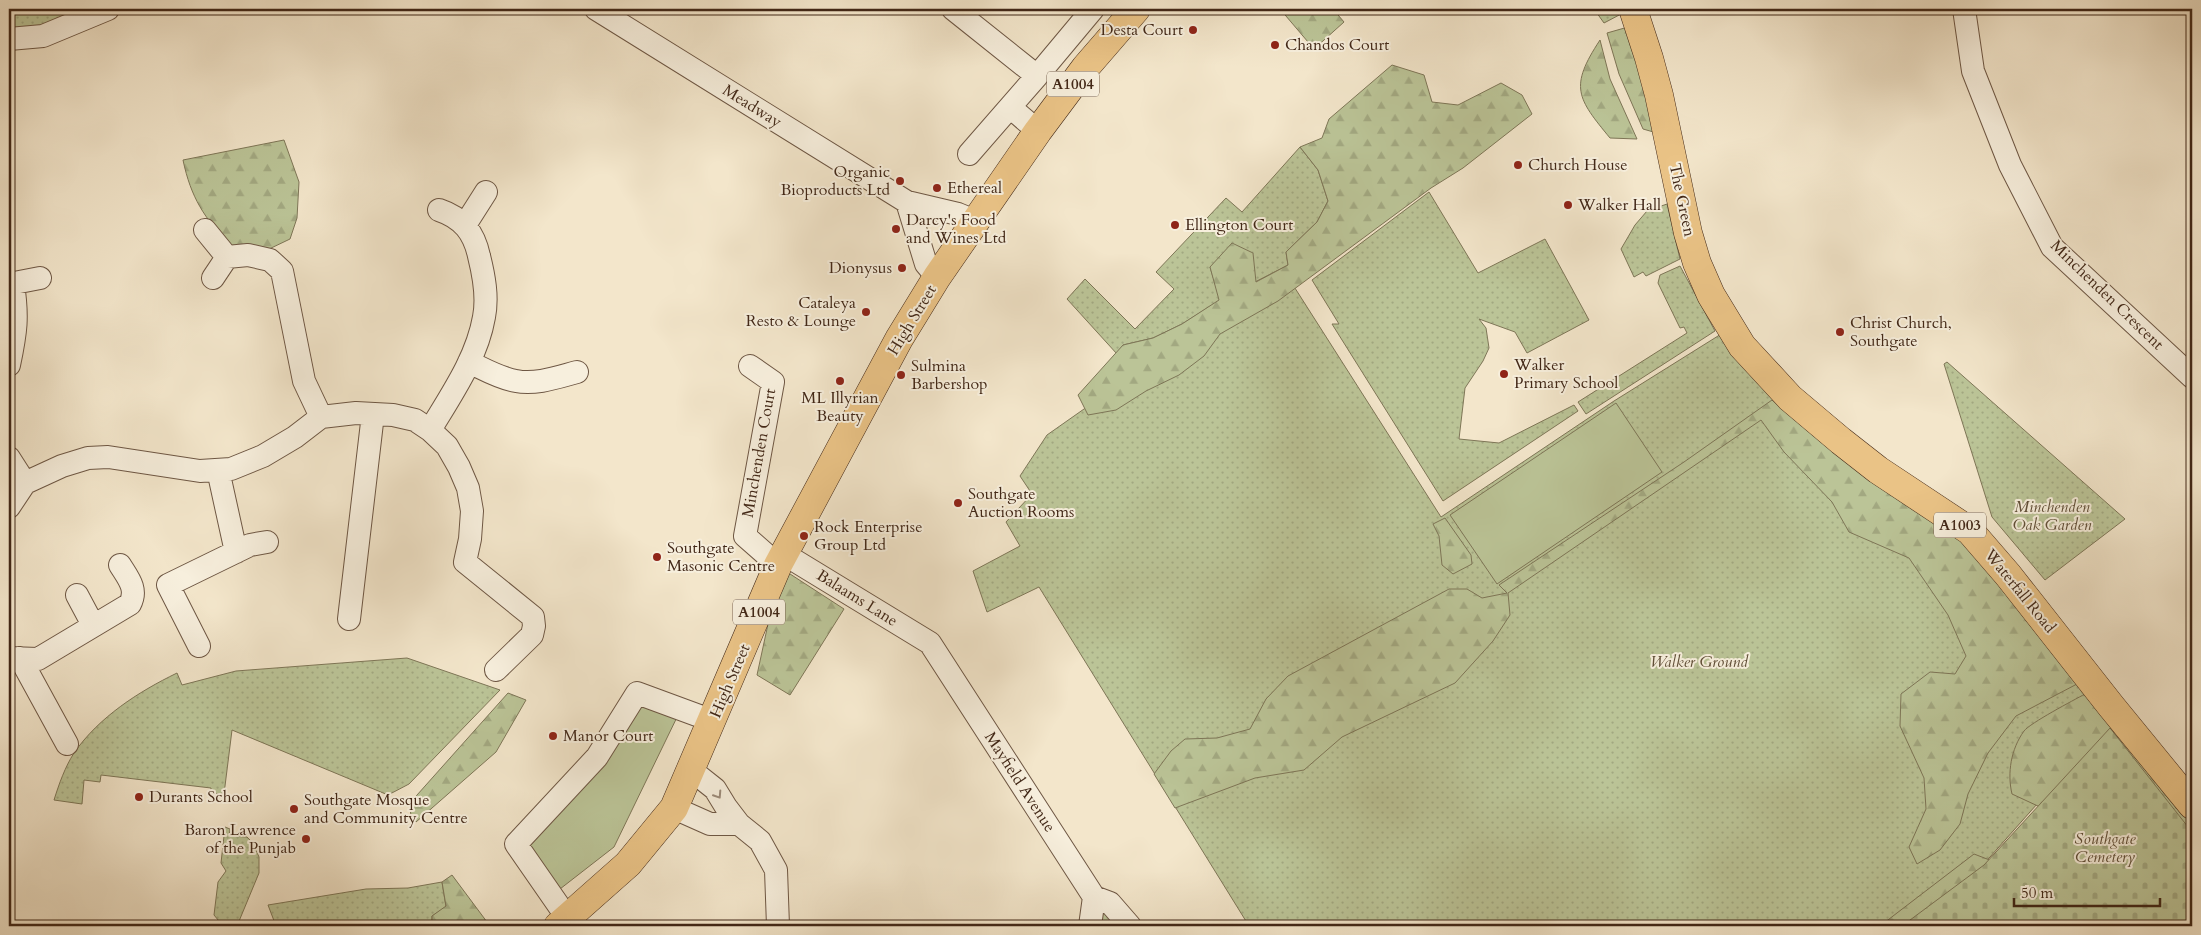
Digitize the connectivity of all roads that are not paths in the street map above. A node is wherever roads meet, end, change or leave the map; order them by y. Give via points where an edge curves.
1 (596, 9) edge
2 (954, 9) edge
3 (1093, 9) edge
4 (1136, 9) edge
5 (1632, 9) edge
6 (1964, 9) edge
7 (100, 10) edge
8 (9, 39) edge
9 (1037, 76) junction
10 (1010, 107) junction
11 (1038, 131) junction
12 (969, 154) dead end
13 (486, 192) dead end
14 (907, 202) junction
15 (440, 210) dead end
16 (975, 221) junction
17 (465, 225) junction
18 (205, 230) dead end
19 (227, 257) junction
20 (938, 277) junction
21 (40, 278) dead end
22 (213, 278) dead end
23 (11, 284) edge
24 (469, 362) junction
25 (9, 365) edge
26 (750, 366) dead end
27 (577, 372) dead end
28 (1768, 375) joint
29 (2192, 376) edge
30 (374, 414) junction
31 (321, 417) junction
32 (430, 430) junction
33 (9, 458) edge
34 (218, 470) junction
35 (25, 483) junction
36 (9, 508) edge
37 (267, 542) dead end
38 (236, 552) junction
39 (781, 559) junction
40 (120, 565) dead end
41 (77, 595) dead end
42 (349, 619) dead end
43 (93, 625) junction
44 (930, 643) joint
45 (199, 646) dead end
46 (14, 658) edge
47 (496, 670) dead end
48 (713, 720) junction
49 (67, 744) dead end
50 (691, 770) junction
51 (2192, 805) edge
52 (674, 808) junction
53 (739, 824) junction
54 (1094, 897) junction
55 (563, 923) edge
56 (778, 926) edge
57 (1090, 926) edge
58 (1130, 926) edge

1 - 14 street, Meadway
2 - 9 street
3 - 9 street
4 - 11 main road, A1004 via 1085,68
5 - 28 main road, The Green / A1003 via 1650,58 1697,263 1728,325
6 - 29 street, Minchenden Crescent via 1973,71 2010,165 2052,247
7 - 8 street via 43,36
9 - 10 street
10 - 11 street
10 - 12 street
11 - 16 main road, A1004
13 - 17 street
14 - 16 street, Meadway
14 - 20 street via 926,264
15 - 17 street
16 - 20 main road, A1004
17 - 24 street via 476,242 486,299 482,324
18 - 19 street
19 - 22 street
19 - 31 street via 270,260 282,271 304,381
20 - 39 main road, High Street / A1004 via 863,403
21 - 23 street
23 - 25 street via 17,310
24 - 27 street via 516,381 530,382
24 - 32 street
26 - 39 street, Minchenden Court via 773,382 745,536
28 - 51 main road, Waterfall Road / A1003 via 1808,415 1878,470 1970,531
30 - 31 street
30 - 32 street via 393,414 415,420
30 - 42 street
31 - 34 street via 263,456 231,469
32 - 47 street via 460,467 468,488 472,511 465,562 534,617 532,634
33 - 35 street
34 - 35 street via 200,471 108,457 88,458
34 - 38 street
35 - 36 street
37 - 38 street
38 - 45 street via 168,585
39 - 44 street, Balaams Lane
39 - 48 main road, High Street / A1004
40 - 43 street via 132,585 134,595 130,604
41 - 43 street
43 - 46 street via 38,659
44 - 54 street, Mayfield Avenue
46 - 49 street
48 - 50 main road, High Street / A1004
48 - 55 street via 637,693 597,757 516,844
50 - 52 main road, High Street / A1004
50 -> 53 street via 715,789
52 - 53 street via 710,824
52 - 55 main road, High Street / A1004 via 628,864
53 - 56 street via 760,841 776,870
54 - 57 street
54 - 58 street via 1110,903

